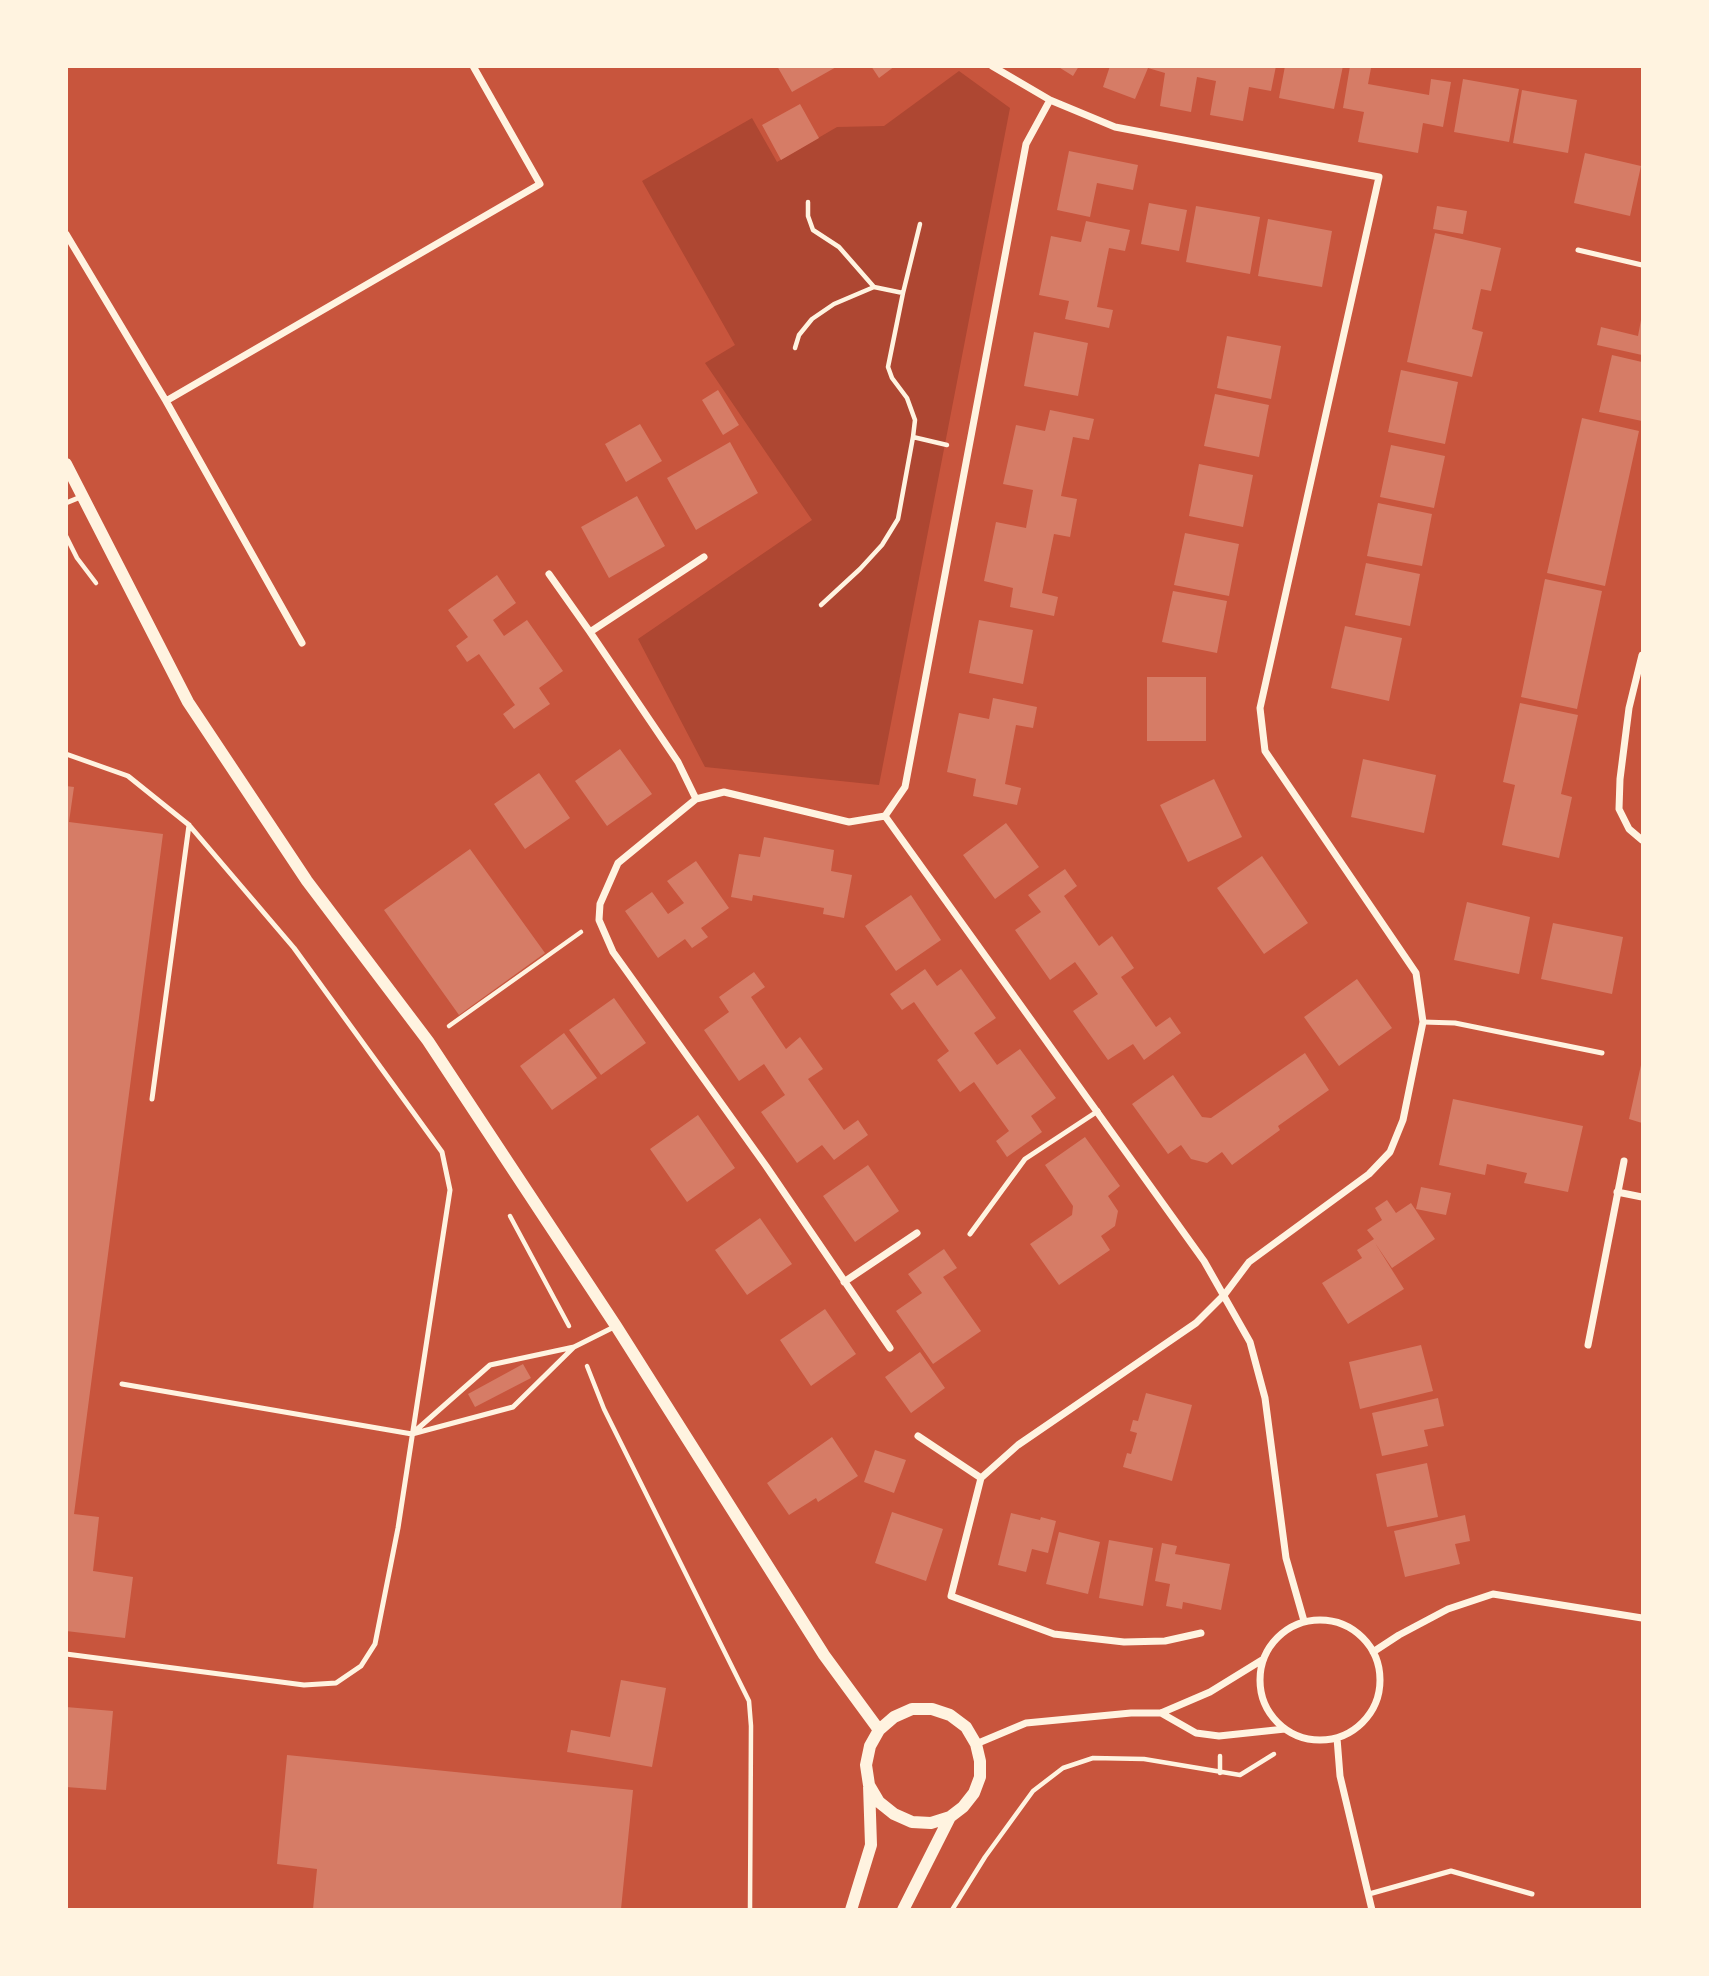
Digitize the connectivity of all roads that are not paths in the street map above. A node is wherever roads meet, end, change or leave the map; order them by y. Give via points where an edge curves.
1 (473, 66) edge
2 (992, 66) edge
3 (1051, 100) junction
4 (66, 234) edge
5 (1578, 250) dead end
6 (1643, 265) edge
7 (166, 401) junction
8 (66, 464) edge
9 (83, 496) junction
10 (66, 503) edge
11 (704, 557) dead end
12 (549, 574) dead end
13 (590, 632) junction
14 (302, 643) dead end
15 (1643, 655) edge
16 (66, 754) edge
17 (696, 799) junction
18 (885, 816) junction
19 (189, 825) junction
20 (1643, 840) edge
21 (1423, 1022) junction
22 (1602, 1053) dead end
23 (152, 1100) dead end
24 (1098, 1111) junction
25 (1624, 1161) dead end
26 (1617, 1192) junction
27 (1643, 1197) edge
28 (917, 1233) dead end
29 (970, 1234) dead end
30 (844, 1283) junction
31 (1225, 1294) junction
32 (616, 1326) junction
33 (1588, 1345) dead end
34 (574, 1347) junction
35 (890, 1348) dead end
36 (122, 1384) dead end
37 (412, 1434) junction
38 (918, 1436) dead end
39 (981, 1478) junction
40 (1643, 1618) edge
41 (1304, 1621) junction
42 (1201, 1633) dead end
43 (1373, 1652) junction
44 (66, 1654) edge
45 (1262, 1660) junction
46 (1161, 1713) junction
47 (1285, 1729) junction
48 (879, 1730) junction
49 (1337, 1738) junction
50 (976, 1744) junction
51 (869, 1785) junction
52 (950, 1817) junction
53 (1369, 1894) junction
54 (1532, 1894) dead end
55 (851, 1909) edge
56 (903, 1909) edge
57 (1372, 1909) edge

1 - 7 street via 540,184
2 - 3 street
3 - 18 street via 1026,144 905,788
3 - 21 street via 1115,127 1379,177 1260,708 1265,751 1416,973
4 - 7 street
5 - 6 lane
7 - 14 street
8 - 9 street
9 - 10 lane
9 - 32 street via 188,702 307,881 428,1041
11 - 13 street
12 - 13 street
13 - 17 street via 678,762
15 - 20 street via 1629,708 1619,809 1629,829
16 - 19 lane via 128,776
17 - 18 street via 724,792 849,822
17 - 30 street via 618,863 598,920 613,952
18 - 24 street
19 - 23 lane
19 - 37 lane via 294,948 442,1152 450,1190
21 - 22 lane via 1455,1023
21 - 31 street via 1403,1120 1390,1152 1369,1174 1249,1262
24 - 29 lane via 1026,1159
24 - 31 street
25 - 26 street
26 - 27 street
26 - 33 street
28 - 30 street
30 - 35 street
31 - 39 street via 1196,1323 1018,1445
31 - 41 street via 1250,1342 1265,1398 1286,1558
32 - 34 lane
32 - 48 street via 824,1655
34 - 37 lane via 490,1365
34 - 37 lane via 513,1407
36 - 37 lane
37 - 44 lane via 375,1644 361,1666 336,1683 304,1685
38 - 39 street
39 - 42 street via 951,1596 1054,1634 1124,1642 1165,1641
40 - 43 street via 1493,1594 1448,1609
41 - 43 street via 1344,1624 1361,1635
41 - 45 street via 1286,1629
43 - 49 street via 1380,1677 1376,1703 1360,1724
45 - 46 street via 1210,1692
45 - 47 street via 1265,1700
46 - 47 street via 1196,1733 1219,1736
46 - 50 street via 1026,1723
47 - 49 street via 1319,1740
48 - 50 street via 912,1709 932,1709 966,1727
48 - 51 street via 866,1765
49 - 53 street via 1340,1776
50 - 52 street via 980,1777 964,1807
51 - 52 street via 894,1815 931,1823
51 - 55 street via 871,1845
52 - 56 street
53 - 54 lane via 1451,1871
53 - 57 street

